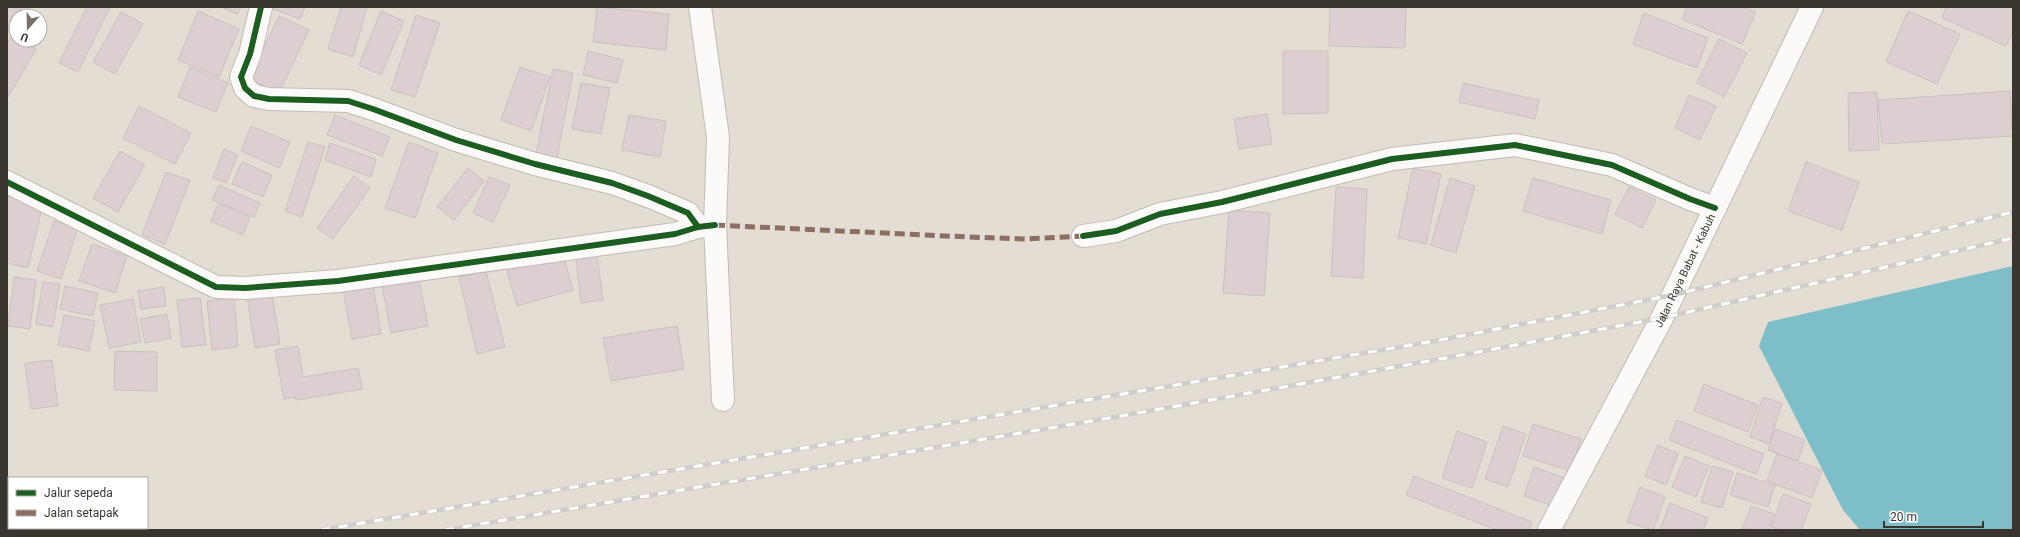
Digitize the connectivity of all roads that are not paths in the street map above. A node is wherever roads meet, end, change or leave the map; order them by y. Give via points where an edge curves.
1 (261, 7) edge
2 (700, 7) edge
3 (1812, 7) edge
4 (7, 182) edge
5 (1715, 208) junction
6 (706, 226) junction
7 (1082, 236) dead end
8 (723, 400) dead end
9 (1549, 530) edge

1 - 6 street via 250,54 241,77 245,88 254,96 269,99 348,102 373,109 535,164 612,183 688,213
2 - 6 street via 718,137
3 - 5 street, Jalan Raya Babat - Kabuh
4 - 6 street via 216,287 245,288 338,281 675,234
5 - 7 street via 1612,165 1515,145 1392,159 1230,200 1160,214 1116,231
5 - 9 street, Jalan Raya Babat - Kabuh via 1652,338
6 - 8 street

